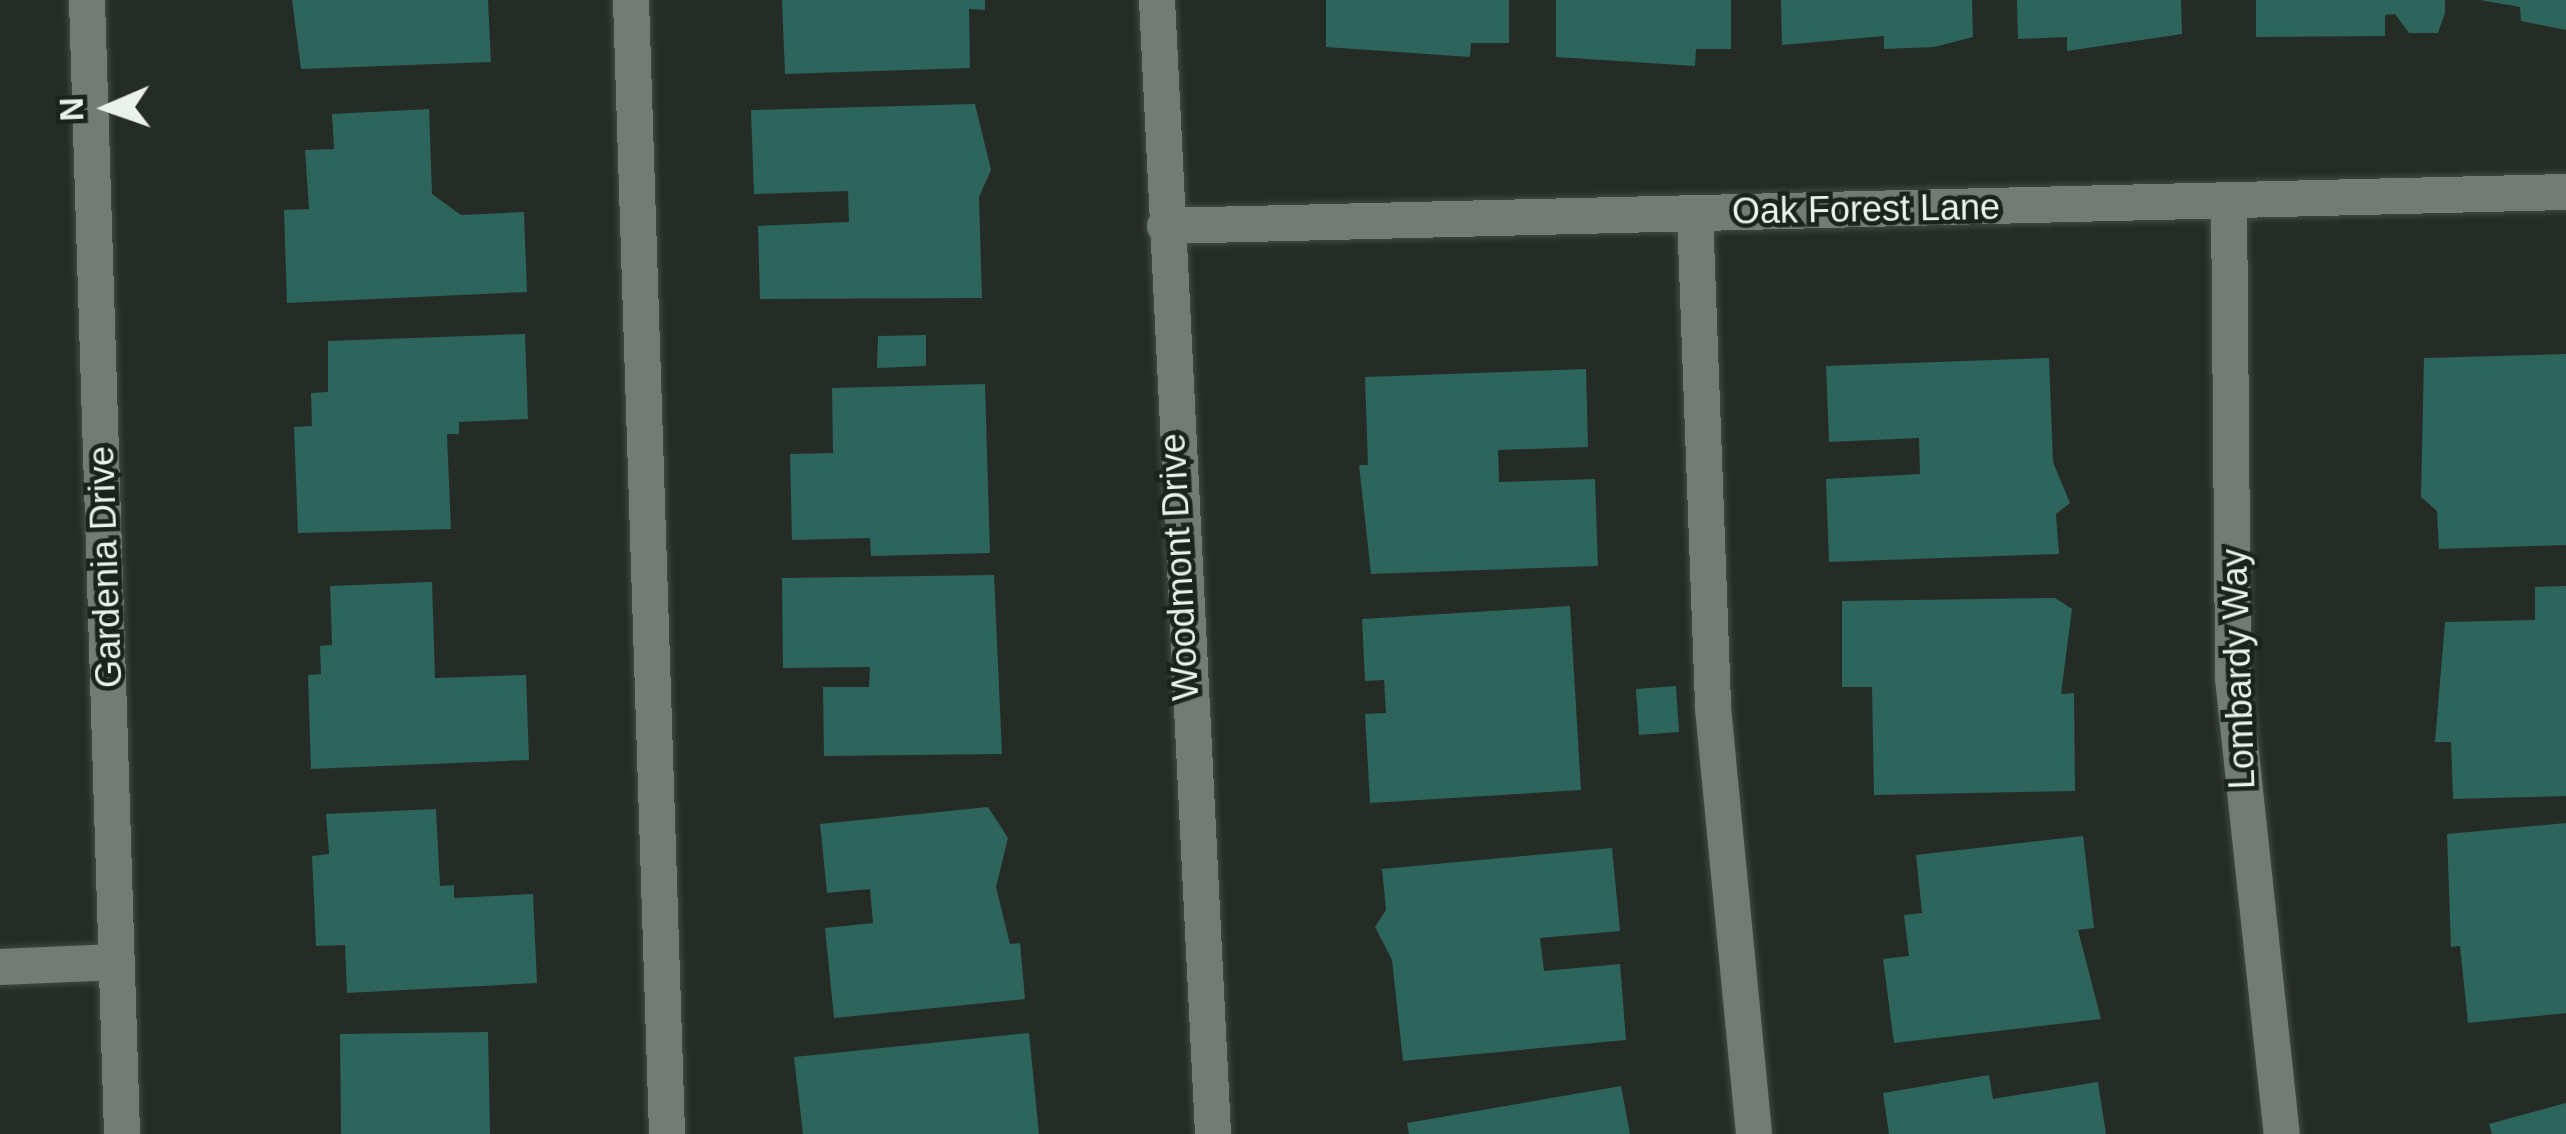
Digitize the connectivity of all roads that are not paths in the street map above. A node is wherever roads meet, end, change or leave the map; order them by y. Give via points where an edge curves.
1 (87, 0) edge
2 (631, 0) edge
3 (1157, 0) edge
4 (2566, 192) edge
5 (2229, 201) junction
6 (1695, 213) junction
7 (1165, 226) junction
8 (117, 962) junction
9 (0, 967) edge
10 (122, 1134) edge
11 (667, 1134) edge
12 (1213, 1134) edge
13 (1754, 1134) edge
14 (2282, 1134) edge

1 - 8 street, Gardenia Drive
2 - 11 street
3 - 7 street, Woodmont Drive
4 - 5 street, Oak Forest Lane
5 - 6 street, Oak Forest Lane
5 - 14 street, Lombardy Way via 2233,678
6 - 7 street, Oak Forest Lane
6 - 13 street via 1712,708
7 - 12 street, Woodmont Drive
8 - 9 street
8 - 10 street, Gardenia Drive

